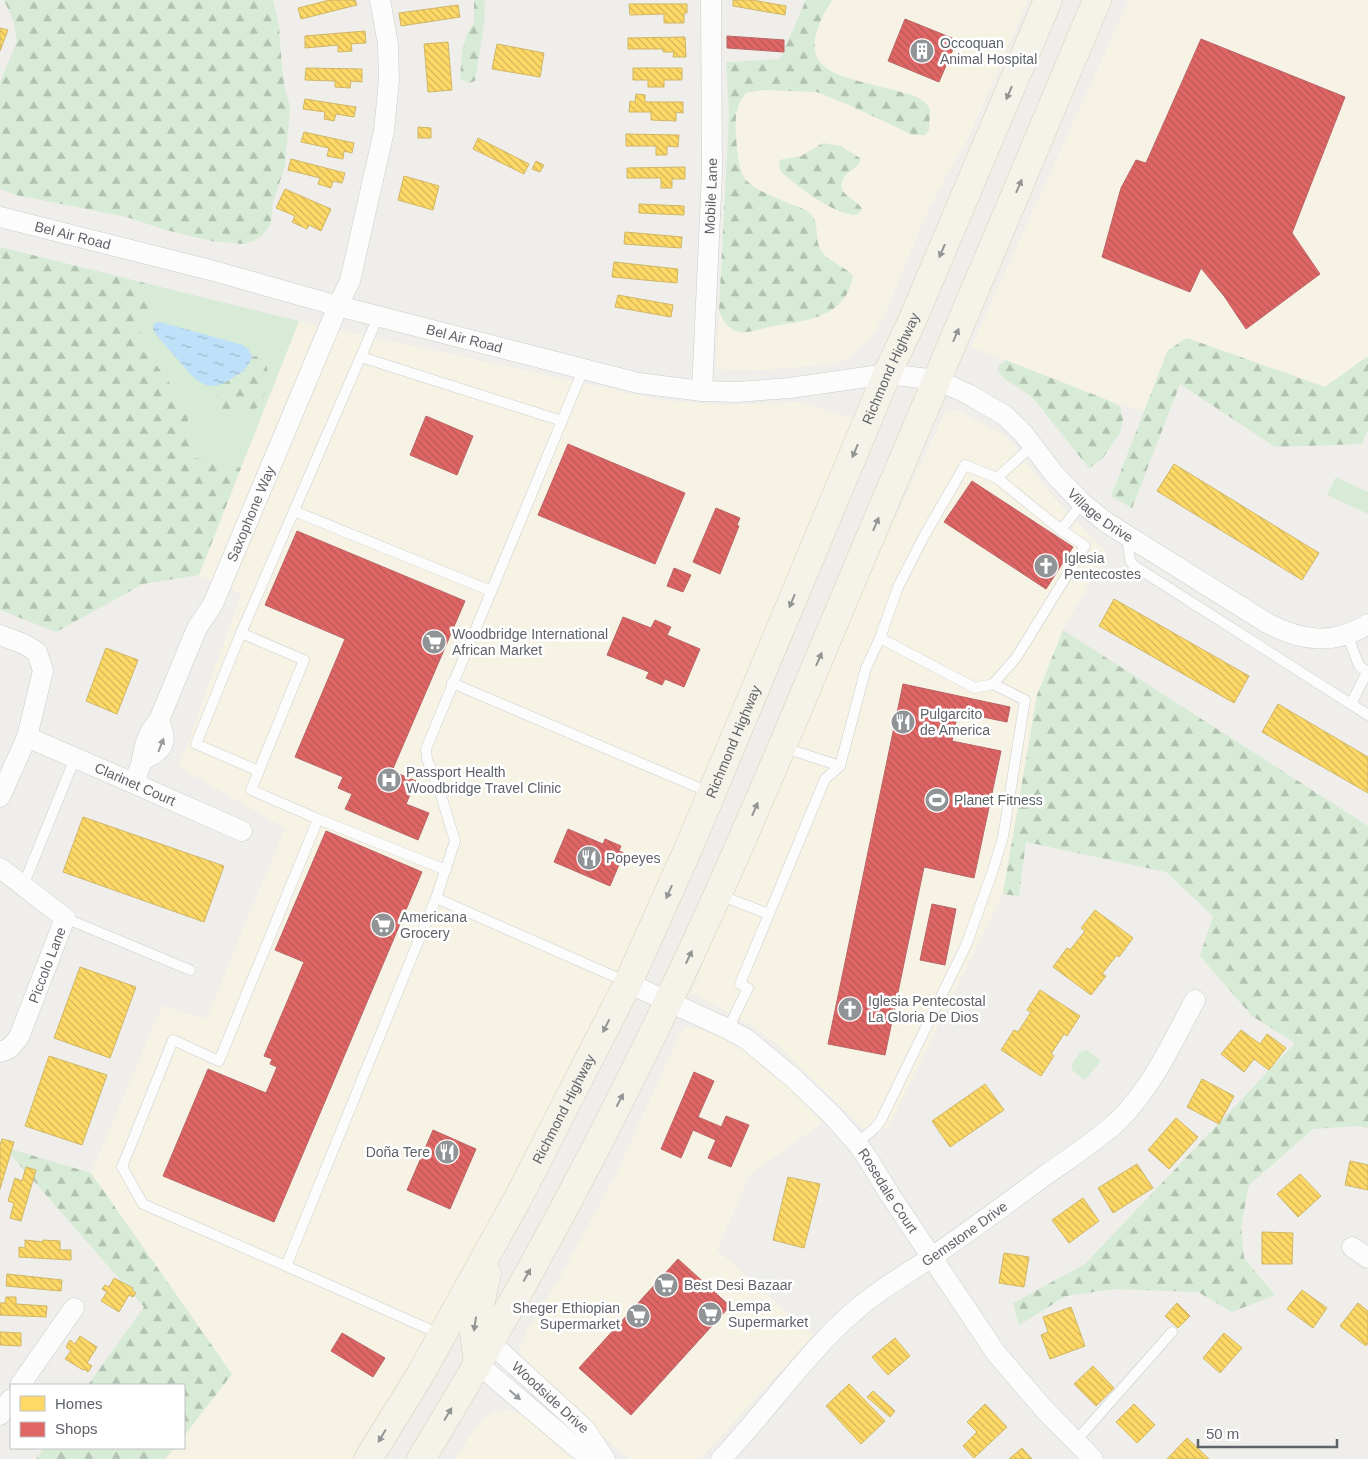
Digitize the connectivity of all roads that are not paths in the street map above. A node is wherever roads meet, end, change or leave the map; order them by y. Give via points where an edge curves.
1 (380, 0) edge
2 (711, 0) edge
3 (1048, 0) edge
4 (1098, 0) edge
5 (0, 217) edge
6 (338, 306) junction
7 (378, 317) junction
8 (361, 356) junction
9 (583, 370) junction
10 (887, 374) junction
11 (937, 380) junction
12 (702, 392) junction
13 (562, 421) junction
14 (1033, 445) junction
15 (998, 478) junction
16 (1082, 504) junction
17 (294, 511) junction
18 (1061, 530) junction
19 (1127, 535) junction
20 (491, 591) junction
21 (1368, 624) edge
22 (241, 633) junction
23 (1347, 634) junction
24 (0, 635) edge
25 (880, 638) junction
26 (1368, 672) edge
27 (452, 683) junction
28 (993, 684) junction
29 (1351, 704) junction
30 (1368, 715) edge
31 (27, 738) junction
32 (782, 747) junction
33 (75, 758) junction
34 (840, 766) junction
35 (259, 771) junction
36 (133, 783) junction
37 (712, 794) junction
38 (0, 797) edge
39 (318, 819) junction
40 (242, 832) dead end
41 (0, 868) edge
42 (446, 870) junction
43 (23, 886) junction
44 (718, 894) junction
45 (436, 898) junction
46 (769, 914) junction
47 (65, 918) junction
48 (190, 970) dead end
49 (628, 983) junction
50 (1194, 1000) dead end
51 (668, 1001) junction
52 (728, 1029) junction
53 (0, 1052) edge
54 (857, 1143) junction
55 (494, 1242) junction
56 (1352, 1246) dead end
57 (931, 1258) junction
58 (1368, 1258) edge
59 (286, 1266) junction
60 (74, 1308) dead end
61 (1172, 1332) dead end
62 (441, 1335) junction
63 (484, 1352) junction
64 (21, 1384) edge
65 (10, 1400) edge
66 (0, 1415) edge
67 (1075, 1442) junction
68 (368, 1459) edge
69 (421, 1459) edge
70 (592, 1459) edge
71 (605, 1459) edge
72 (721, 1459) edge
73 (1093, 1459) edge

1 - 6 street via 388,44 389,80 384,131 350,282
2 - 12 street, Mobile Lane via 712,172
3 -> 10 main road, Richmond Highway
11 -> 4 main road
5 - 6 street, Bel Air Road
6 - 7 street, Bel Air Road
6 - 36 street, Saxophone Way via 213,604 197,628 159,720 149,733
7 - 8 lane
7 - 9 street, Bel Air Road
8 - 13 lane
8 - 17 lane
9 - 12 street, Bel Air Road via 638,383
9 - 13 lane
10 - 11 street, Bel Air Road
10 - 12 street, Bel Air Road via 790,388
10 -> 37 main road, Richmond Highway
11 - 14 street, Village Drive via 1004,415
32 -> 11 main road
13 - 20 lane
14 - 15 lane
14 - 16 street, Village Drive
15 - 18 lane
15 - 25 lane via 965,465 898,587
16 - 18 lane
16 - 19 street, Village Drive
17 - 20 lane
17 - 22 lane
18 - 28 lane via 1085,546 1016,658
19 - 23 street, Village Drive via 1285,632 1318,639
19 - 29 lane via 1133,565
20 - 27 lane
21 - 23 street, Village Drive
22 - 35 lane via 304,660
22 - 35 lane via 196,744
23 - 26 lane via 1359,666
24 - 31 street via 37,652 43,670
25 - 28 lane via 975,688
25 - 34 lane via 866,668
26 - 29 lane
27 - 37 lane
27 - 42 lane via 426,749 455,836
28 - 54 lane via 1025,700 999,852 967,943 905,1073 881,1120
29 - 30 lane
31 - 33 street, Clarinet Court
31 - 38 street
32 - 34 lane
44 -> 32 main road
33 - 36 street, Clarinet Court
33 - 43 lane
34 - 46 lane via 825,779
35 - 39 lane via 251,790
36 - 40 street, Clarinet Court
37 -> 49 main road, Richmond Highway
39 - 42 lane
39 - 59 lane via 219,1061 173,1040 122,1166 143,1204
41 - 43 street, Piccolo Lane
42 - 45 lane
43 - 47 street, Piccolo Lane
44 - 46 lane
51 -> 44 main road
45 - 49 lane
45 - 59 lane
46 - 52 lane via 740,984 748,988
47 - 48 lane
47 - 53 street, Piccolo Lane via 19,1037 10,1048
49 - 51 street, Rosedale Court
49 -> 55 main road, Richmond Highway
50 - 57 street, Gemstone Drive via 1154,1073 1118,1120
51 - 52 street, Rosedale Court
63 -> 51 main road via 581,1176
52 - 54 street, Rosedale Court via 760,1050 790,1076 832,1114
54 - 57 street, Rosedale Court
55 - 62 main road, Richmond Highway
55 -> 63 main road via 475,1325 474,1342
56 - 58 street
57 - 67 street, Rosedale Court via 996,1353
57 - 72 street, Gemstone Drive via 899,1277 836,1328
59 - 62 lane
60 - 64 street
61 - 67 lane
62 -> 68 main road, Richmond Highway
69 -> 63 main road
63 -> 70 street, Woodside Drive via 571,1443
63 - 71 street, Woodside Drive via 585,1429
65 - 66 street
67 - 73 street, Rosedale Court

